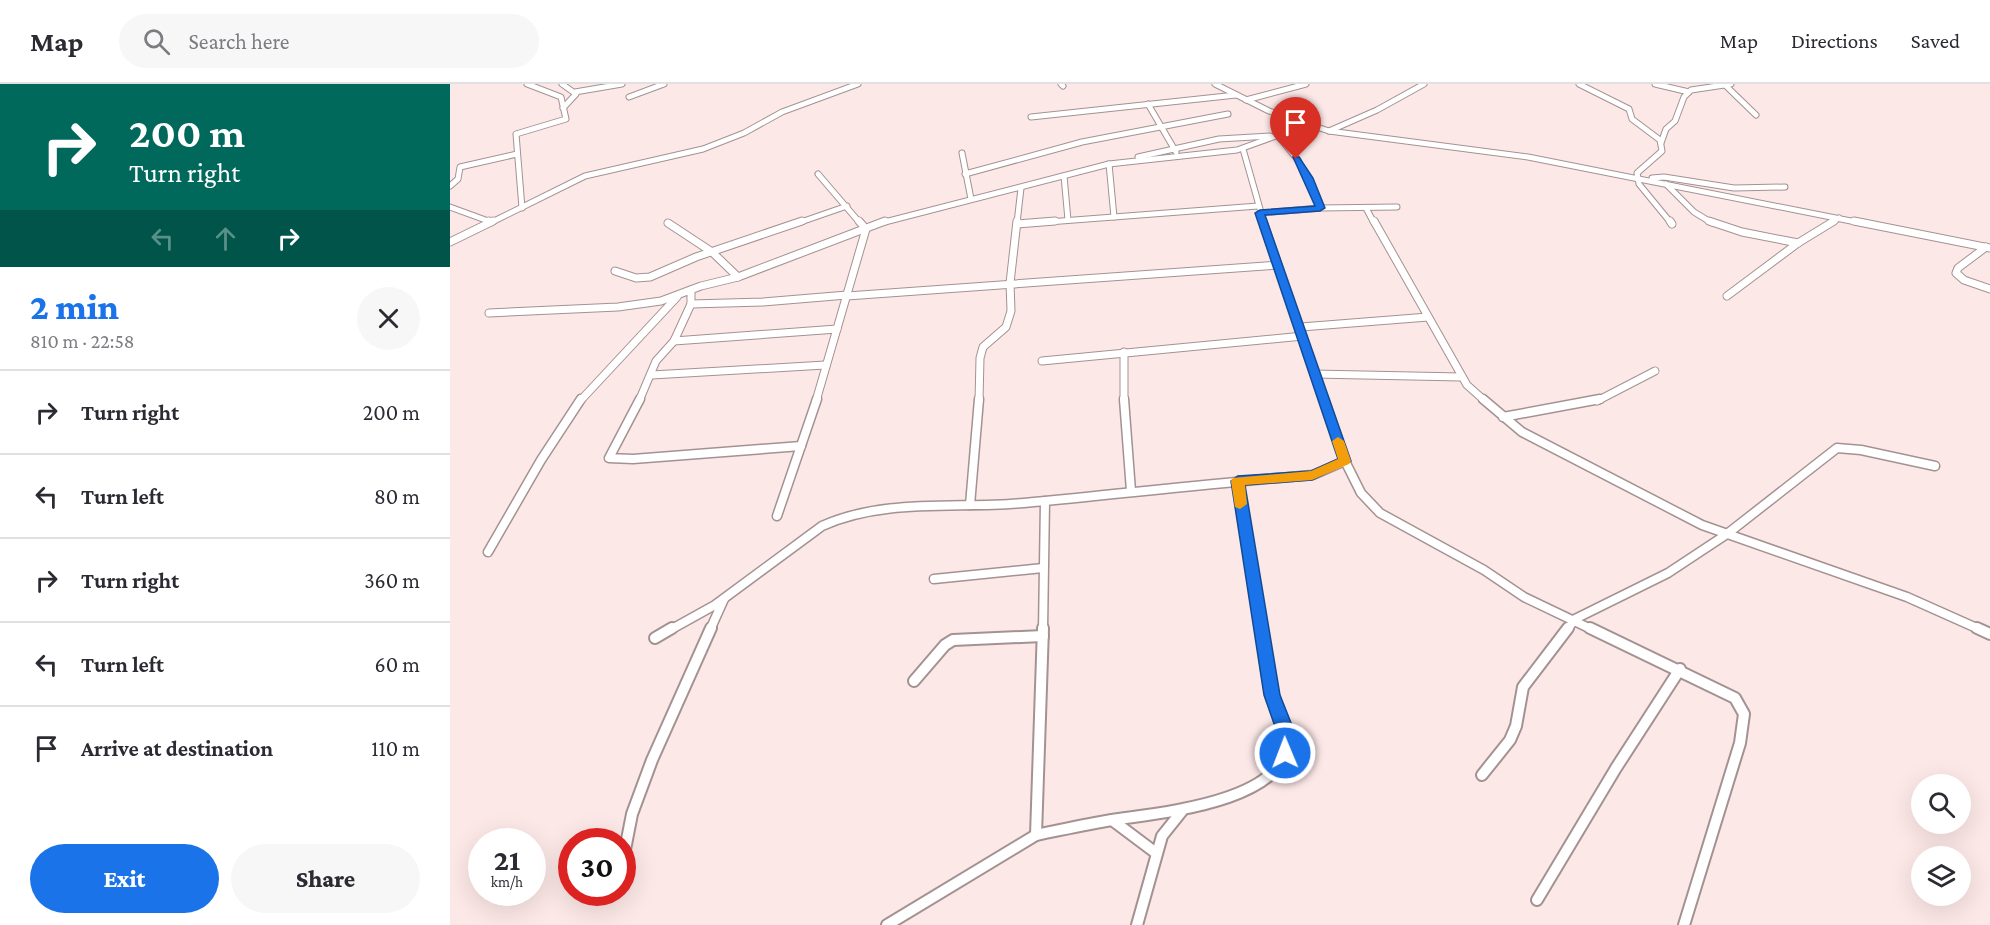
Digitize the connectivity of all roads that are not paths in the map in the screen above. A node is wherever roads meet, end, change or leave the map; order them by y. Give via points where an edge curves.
1 (527, 84) edge
2 (547, 84) edge
3 (562, 84) edge
4 (622, 84) edge
5 (664, 84) edge
6 (858, 84) edge
7 (1215, 84) edge
8 (1306, 84) edge
9 (1424, 84) edge
10 (1579, 84) edge
11 (1655, 84) edge
12 (1724, 84) edge
13 (1731, 84) edge
14 (538, 88) junction
15 (1689, 92) junction
16 (575, 93) junction
17 (1237, 94) junction
18 (629, 97) dead end
19 (1246, 100) junction
20 (1148, 104) junction
21 (563, 108) junction
22 (1228, 114) dead end
23 (1756, 115) dead end
24 (1031, 117) dead end
25 (1159, 126) junction
26 (1315, 128) junction
27 (1329, 131) junction
28 (1277, 136) junction
29 (1238, 138) junction
30 (1661, 143) junction
31 (1246, 148) junction
32 (1175, 149) junction
33 (962, 153) dead end
34 (517, 154) junction
35 (1178, 156) junction
36 (1123, 162) junction
37 (1110, 164) junction
38 (818, 174) dead end
39 (965, 174) junction
40 (1064, 176) junction
41 (1639, 178) junction
42 (1650, 181) junction
43 (1666, 184) junction
44 (450, 186) edge
45 (1785, 187) dead end
46 (1021, 188) junction
47 (971, 199) junction
48 (847, 206) junction
49 (450, 207) edge
50 (1397, 207) dead end
51 (522, 208) junction
52 (1320, 208) junction
53 (1366, 208) junction
54 (1259, 209) junction
55 (1114, 218) junction
56 (1839, 218) junction
57 (1068, 220) junction
58 (491, 222) junction
59 (668, 223) dead end
60 (1017, 224) junction
61 (1672, 224) dead end
62 (866, 229) junction
63 (450, 242) edge
64 (1798, 243) junction
65 (1988, 247) edge
66 (712, 252) junction
67 (1278, 265) junction
68 (615, 271) dead end
69 (738, 277) junction
70 (1011, 283) junction
71 (1990, 289) edge
72 (691, 290) junction
73 (847, 296) junction
74 (1726, 296) dead end
75 (678, 297) junction
76 (691, 304) junction
77 (489, 313) dead end
78 (1428, 317) junction
79 (1301, 327) junction
80 (837, 329) junction
81 (1303, 336) junction
82 (674, 340) junction
83 (1124, 352) junction
84 (1042, 361) dead end
85 (825, 365) junction
86 (1655, 371) dead end
87 (1314, 374) junction
88 (652, 375) junction
89 (1461, 377) junction
90 (1503, 417) junction
91 (801, 446) junction
92 (1345, 461) junction
93 (1935, 466) dead end
94 (1238, 481) junction
95 (1131, 490) junction
96 (1045, 501) junction
97 (970, 505) junction
98 (777, 516) dead end
99 (1727, 534) junction
100 (488, 552) dead end
101 (1043, 568) junction
102 (934, 579) dead end
103 (724, 598) junction
104 (1575, 619) junction
105 (1990, 634) edge
106 (1043, 636) junction
107 (655, 638) dead end
108 (1680, 669) junction
109 (914, 681) dead end
110 (1482, 775) dead end
111 (1182, 811) junction
112 (1112, 820) junction
113 (629, 828) edge
114 (1036, 836) junction
115 (1156, 853) junction
116 (1537, 900) dead end
117 (887, 925) edge
118 (1137, 925) edge
119 (1684, 925) edge

1 - 14 street
2 - 14 street
3 - 16 street
4 - 16 street
5 - 18 street
6 - 51 street via 782,112 703,149 585,176
7 - 17 street
8 - 19 street
9 - 27 street
10 - 30 street via 1629,109 1632,119 1652,129
11 - 15 street
12 - 13 street
12 - 15 street
12 - 23 street
14 - 21 street via 561,97
15 - 30 street
16 - 21 street
17 - 19 street
17 - 20 street
19 - 26 street
20 - 24 street
20 - 25 street
21 - 34 street via 565,121 516,134
22 - 25 street
25 - 32 street
25 - 39 street
26 - 27 street
26 - 28 street
27 - 41 street via 1510,154
28 - 29 street
28 - 31 street
28 - 52 street via 1287,143 1309,178
29 - 31 street
29 - 32 street
30 - 41 street via 1658,157 1642,167 1637,173
31 - 35 street
31 - 54 street
32 - 35 street
32 - 36 street via 1162,149
33 - 39 street
34 - 44 street via 460,167 458,179
34 - 51 street
35 - 36 street
36 - 37 street
37 - 40 street
37 - 55 street
38 - 48 street
39 - 47 street
40 - 46 street
40 - 57 street
41 - 42 street
41 - 61 street via 1646,193
42 - 43 street
42 - 45 street via 1652,177 1664,177 1734,188
43 - 56 street
43 - 64 street via 1679,202 1715,226
46 - 47 street
46 - 60 street
47 - 62 street
48 - 62 street
48 - 66 street
49 - 58 street
50 - 53 street
51 - 58 street
52 - 53 street
52 - 54 street
53 - 78 street
54 - 55 street
54 - 67 street
55 - 57 street
56 - 64 street
56 - 65 street
57 - 60 street
58 - 63 street
59 - 66 street
60 - 70 street
62 - 69 street
62 - 73 street
64 - 74 street
65 - 71 street via 1956,273
66 - 68 street via 642,278
66 - 69 street
67 - 70 street via 1033,285
67 - 79 street
69 - 72 street
70 - 73 street
70 - 97 street via 1011,311 1006,327 983,347 980,358
72 - 75 street
72 - 76 street
73 - 76 street
73 - 80 street
75 - 77 street via 618,307
75 - 100 street via 582,397
76 - 82 street
78 - 79 street
78 - 89 street
79 - 81 street
80 - 82 street
80 - 85 street
81 - 83 street
81 - 87 street
82 - 88 street via 656,361
83 - 84 street
83 - 95 street via 1123,395
85 - 88 street
85 - 91 street
86 - 90 street via 1596,402
87 - 89 street
87 - 92 street
88 - 91 street via 610,459
89 - 90 street
90 - 99 street via 1534,440
91 - 98 street
92 - 94 street via 1312,475
92 - 104 street via 1361,493 1380,513 1484,570 1524,597
93 - 99 street via 1837,448
94 - 95 street
94 - 111 street via 1272,695 1288,738 1285,753 1264,779 1238,794
95 - 96 street
96 - 97 street
96 - 101 street
97 - 103 street via 875,510 840,518 822,526
99 - 104 street via 1668,573
99 - 105 street via 1908,597
101 - 102 street
101 - 106 street
103 - 107 street
103 - 113 street via 652,760
104 - 108 street
104 - 110 street via 1523,687 1510,740
106 - 109 street via 953,640
106 - 114 street
108 - 116 street
108 - 119 street via 1735,698 1744,714 1740,743
111 - 112 street
111 - 115 street via 1162,836
112 - 114 street
112 - 115 street
114 - 117 street
115 - 118 street

